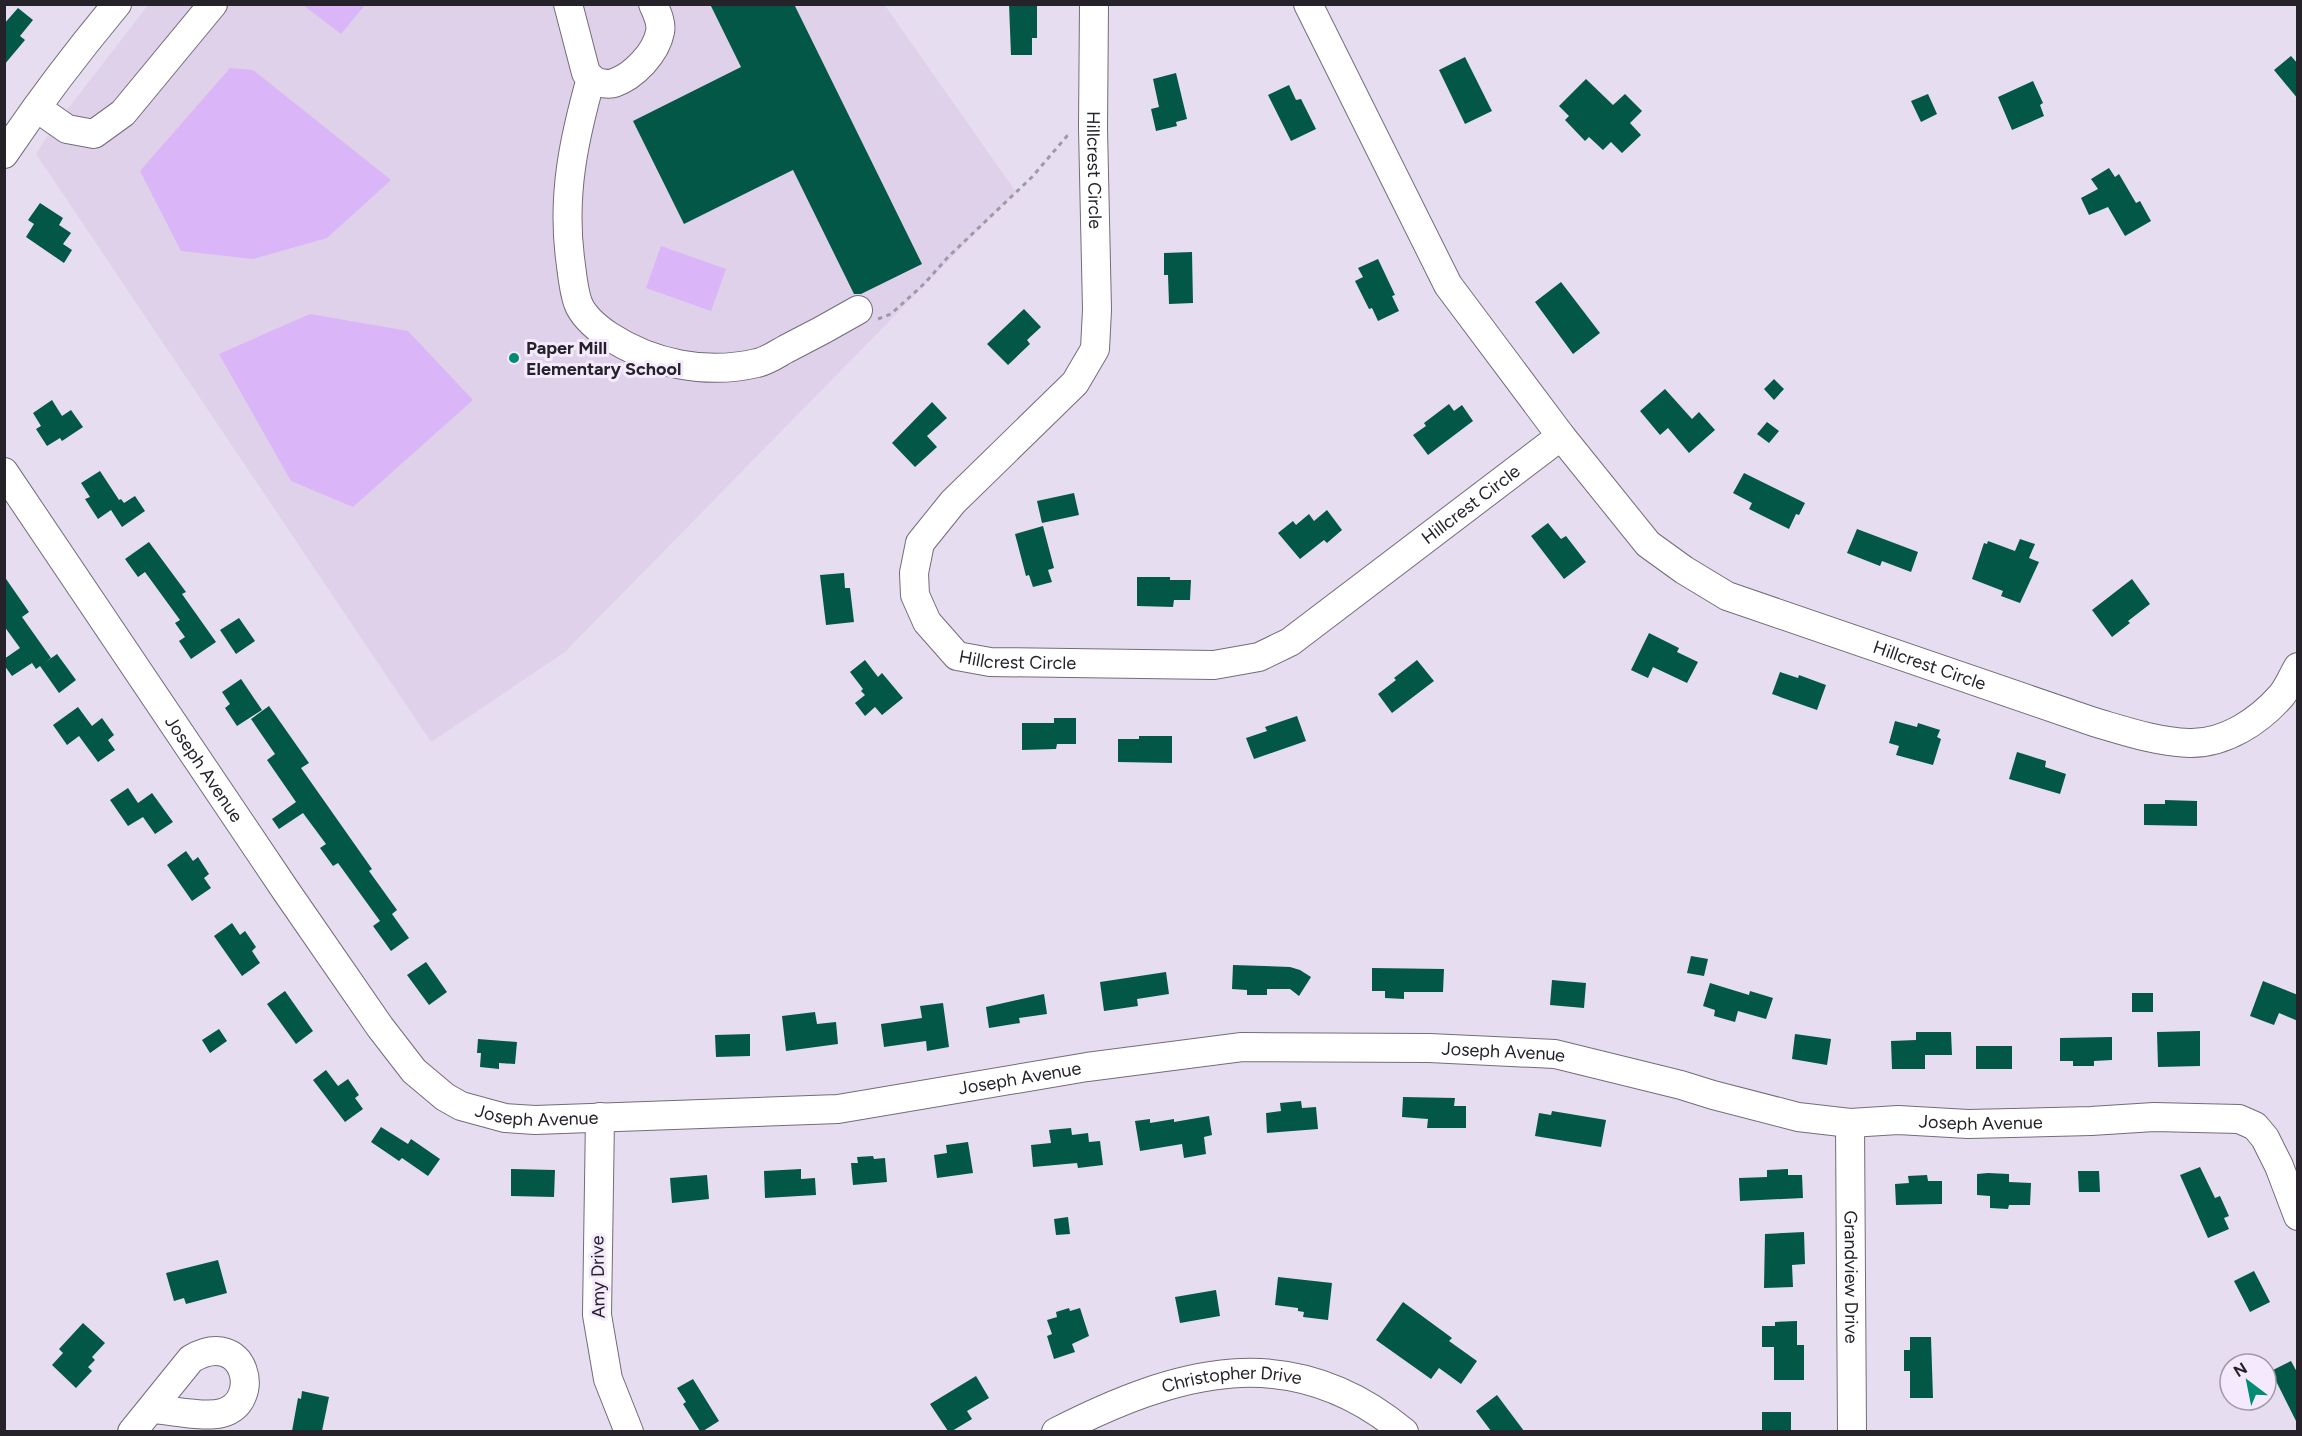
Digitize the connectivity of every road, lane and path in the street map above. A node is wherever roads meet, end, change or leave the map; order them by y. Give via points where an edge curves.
1 (117, 4) edge
2 (213, 4) edge
3 (568, 4) edge
4 (654, 4) edge
5 (1094, 4) edge
6 (1308, 4) edge
7 (591, 78) junction
8 (37, 108) junction
9 (1075, 132) dead end
10 (4, 154) edge
11 (858, 310) joint
12 (1561, 436) junction
13 (4, 472) edge
14 (2298, 668) edge
15 (600, 1117) junction
16 (1851, 1123) junction
17 (2298, 1216) edge
18 (152, 1409) dead end
19 (132, 1431) edge
20 (629, 1431) edge
21 (1056, 1431) edge
22 (1404, 1431) edge
23 (1852, 1431) edge

1 - 8 street
2 - 8 street via 123,113 94,134 67,129
3 - 7 street via 586,73
4 - 7 street via 660,30 647,58 613,84
5 - 12 street, Hillcrest Circle via 1095,349 1075,383 953,502 920,543 914,573 915,595 927,622 957,656 990,662 1214,665 1259,657 1290,642
6 - 12 street, Hillcrest Circle via 1448,285
7 - 11 street via 570,168 567,230 578,304 597,327 625,346 656,359 687,367 720,368 759,363
8 - 10 street
9 - 11 path via 891,314 864,325
12 - 14 street, Hillcrest Circle via 1648,544 1727,596 2094,722 2147,738 2191,743 2226,736 2254,722 2283,694
13 - 15 street, Joseph Avenue via 284,888 414,1071 461,1106 505,1118
15 - 16 street, Joseph Avenue via 838,1108 1173,1055 1242,1047 1331,1047 1555,1054 1798,1117
15 - 20 street, Amy Drive via 597,1315 608,1379
16 - 17 street, Joseph Avenue via 2239,1119 2255,1126 2265,1138
16 - 23 street, Grandview Drive
18 - 19 street
21 - 22 street, Christopher Drive via 1102,1408 1155,1389 1227,1372 1266,1372 1312,1382 1352,1397

